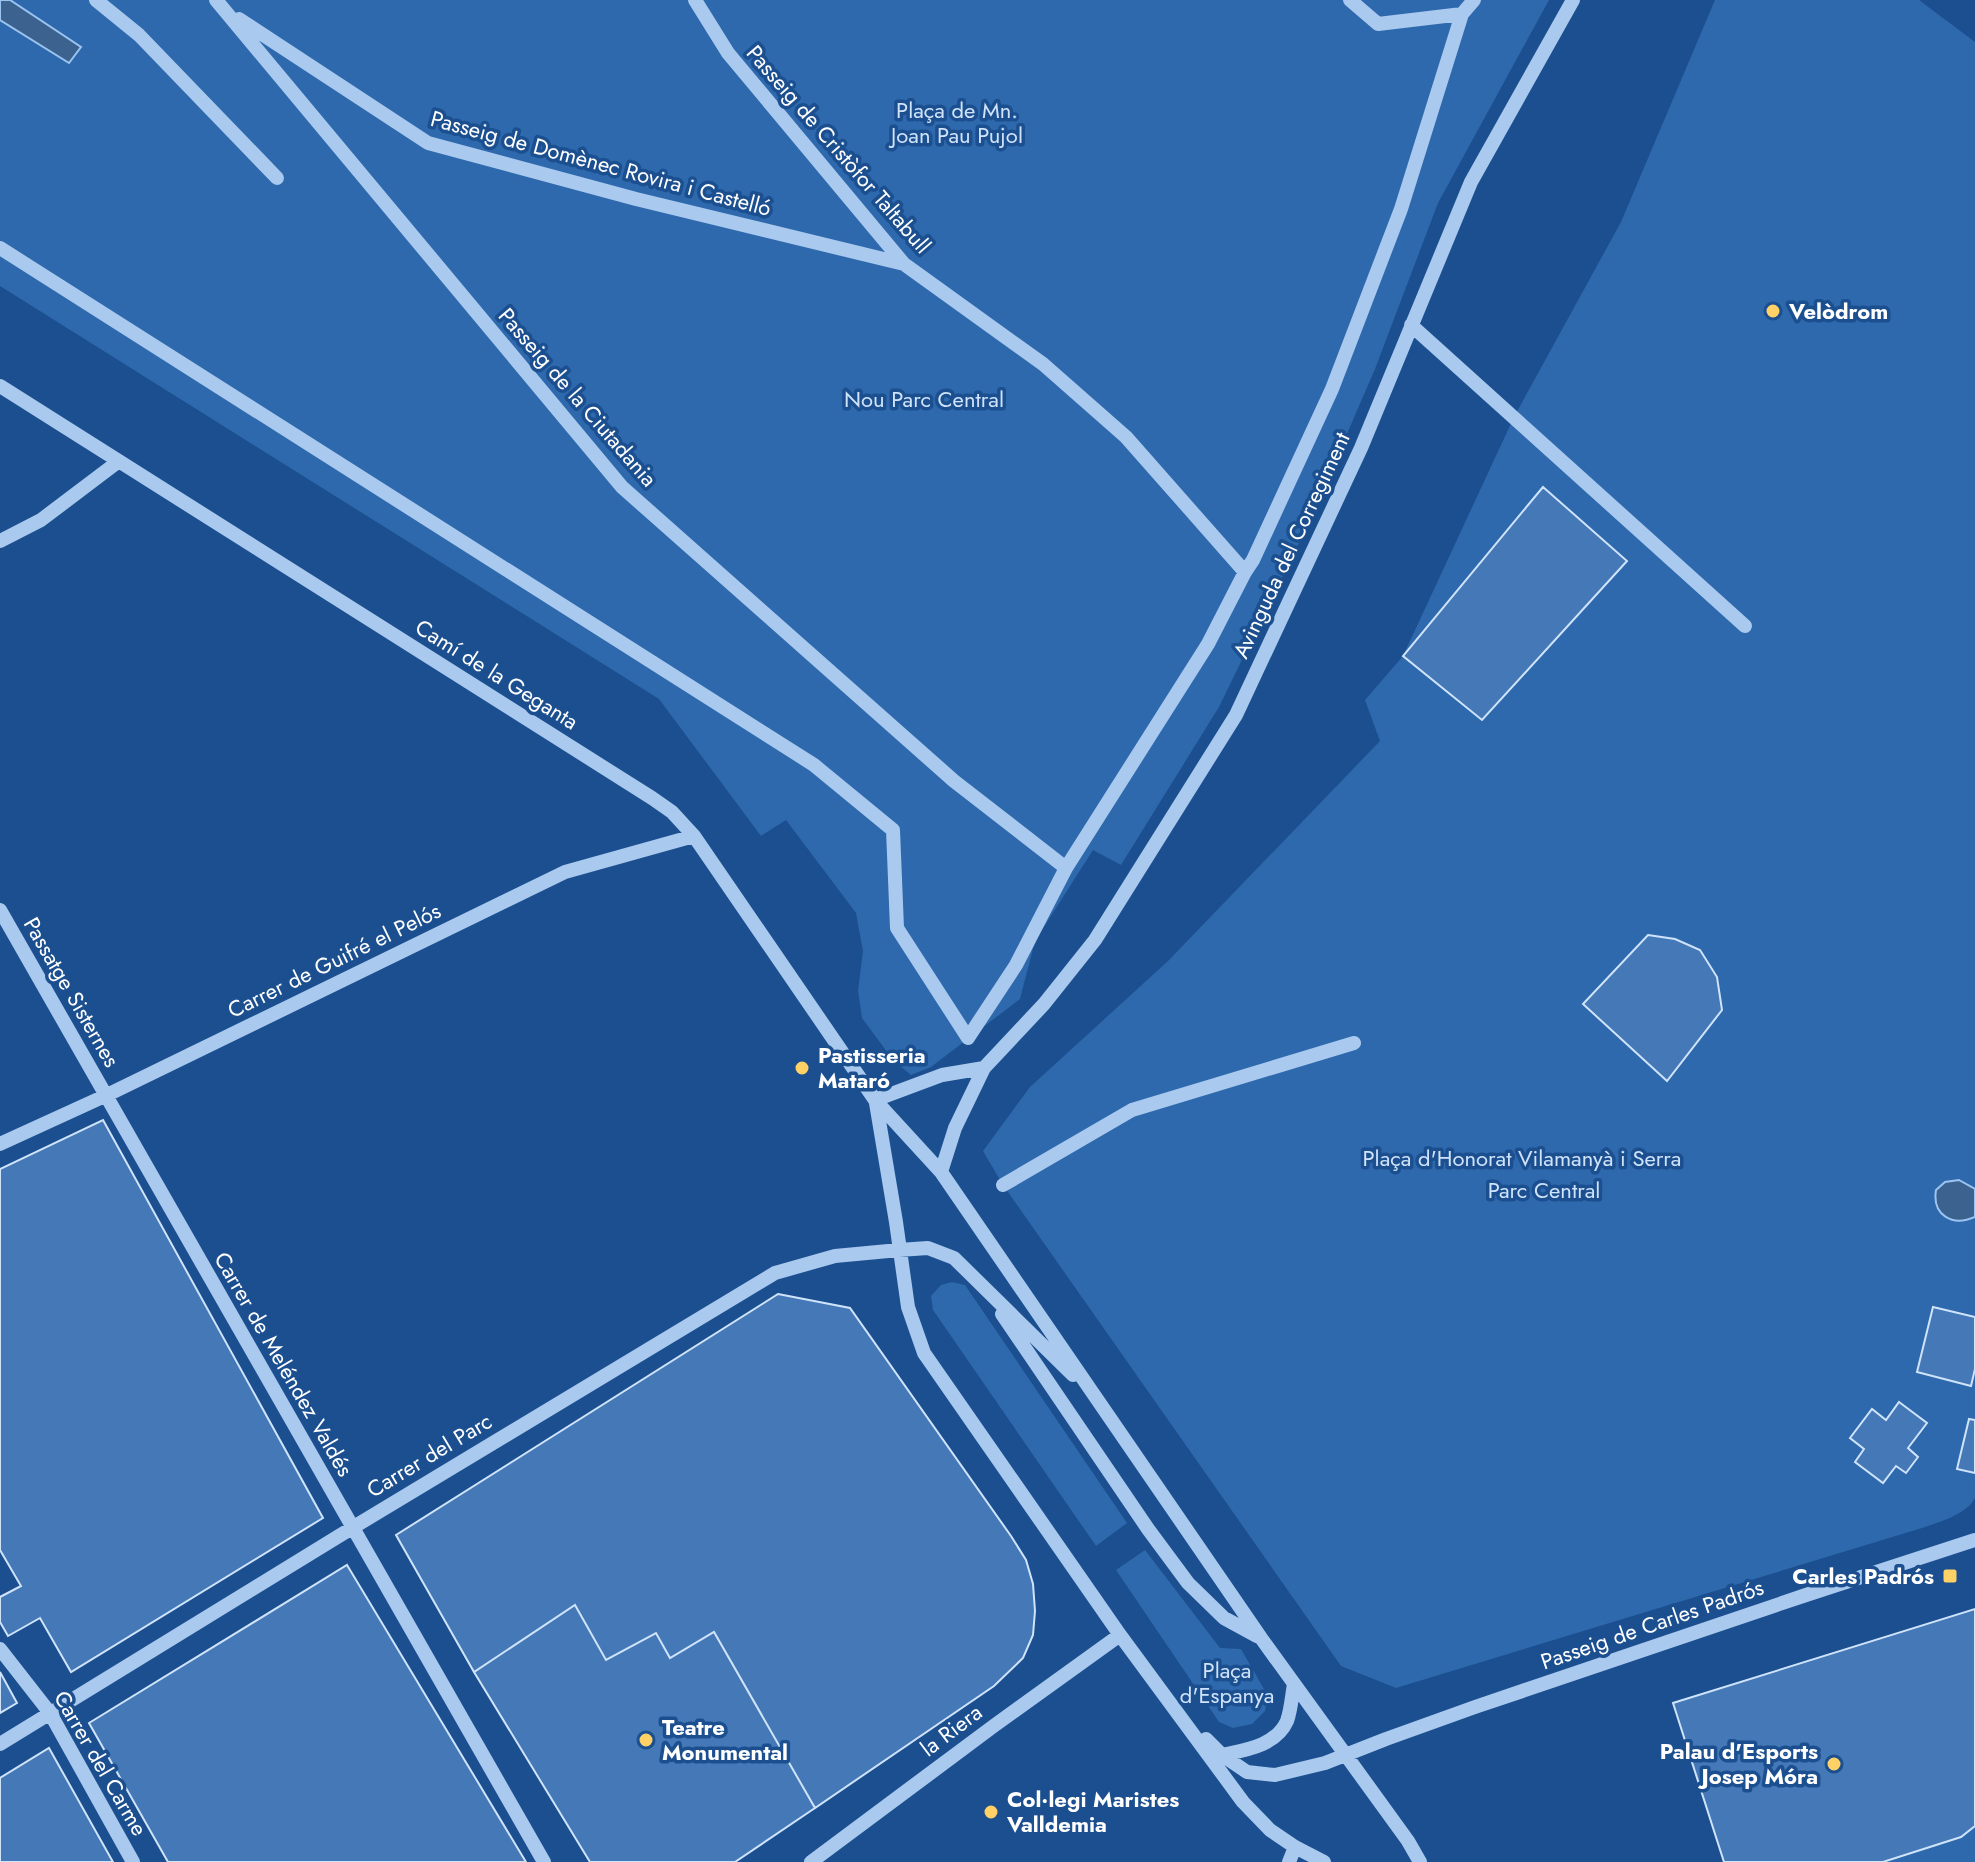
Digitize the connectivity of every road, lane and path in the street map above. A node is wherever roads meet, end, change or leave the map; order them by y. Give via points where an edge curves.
1 (96, 0) edge
2 (695, 0) edge
3 (1350, 0) edge
4 (1474, 0) edge
5 (1573, 0) edge
6 (220, 5) edge
7 (1462, 14) junction
8 (277, 178) dead end
9 (0, 248) edge
10 (904, 264) junction
11 (1411, 325) junction
12 (0, 386) edge
13 (119, 461) junction
14 (0, 541) edge
15 (1245, 572) junction
16 (1745, 626) dead end
17 (694, 836) junction
18 (1066, 868) junction
19 (0, 910) edge
20 (1354, 1043) dead end
21 (984, 1068) junction
22 (107, 1095) junction
23 (875, 1100) junction
24 (0, 1144) edge
25 (941, 1172) junction
26 (1003, 1185) dead end
27 (899, 1250) junction
28 (983, 1285) junction
29 (1099, 1400) junction
30 (352, 1528) junction
31 (1975, 1540) edge
32 (1120, 1635) junction
33 (1261, 1638) junction
34 (0, 1649) edge
35 (1294, 1684) junction
36 (1169, 1702) junction
37 (50, 1713) junction
38 (0, 1744) edge
39 (1222, 1755) junction
40 (1346, 1756) junction
41 (1295, 1847) junction
42 (133, 1862) edge
43 (544, 1862) edge
44 (811, 1862) edge
45 (1289, 1862) edge
46 (1324, 1862) edge
47 (1420, 1862) edge

1 - 8 street via 139,35
2 - 10 street, Passeig de Cristòfor Taltabull via 728,53
3 - 7 street via 1378,24
4 - 7 street
5 - 11 street, Avinguda del Corregiment via 1471,182
6 - 10 street, Passeig de Domènec Rovira i Castelló via 428,143
6 - 18 street, Passeig de la Ciutadania via 622,487 954,781
7 - 15 street via 1401,209 1337,375
9 - 18 street via 814,765 893,830 897,928 968,1038 1016,965
10 - 15 street, Passeig de Cristòfor Taltabull via 1043,364 1126,437
11 - 16 street
11 - 21 street, Avinguda del Corregiment via 1361,448 1236,715 1095,940
12 - 13 street, Camí de la Geganta
13 - 14 street via 41,520
13 - 17 street, Camí de la Geganta via 652,798
15 - 18 street via 1208,644
17 - 22 street, Carrer de Guifré el Pelós via 565,872
17 - 23 street, Camí de la Geganta
19 - 22 street, Passatge Sisternes
20 - 26 street via 1132,1110
21 - 23 street via 942,1075
21 - 25 street, Avinguda del Corregiment
22 - 24 street, Carrer de Guifré el Pelós
22 - 30 street, Carrer de Meléndez Valdés
23 - 25 street
23 - 27 street
25 - 29 street
27 - 28 street via 928,1248 954,1258
27 - 30 street, Carrer del Parc via 835,1256 775,1273
27 - 32 street via 908,1307 924,1353
28 - 29 street
28 - 33 street via 1188,1583 1224,1618
29 - 33 street
30 - 37 street, Carrer del Parc
30 - 43 street, Carrer de Meléndez Valdés
31 - 40 street, Passeig de Carles Padrós via 1464,1711
32 - 36 street
32 - 44 street, la Riera
33 - 35 street
34 - 37 street, Carrer del Carme
35 - 39 street via 1287,1721 1275,1738
35 - 40 street
36 - 39 street
36 - 41 street via 1243,1802
37 - 38 street, Carrer del Parc
37 - 42 street, Carrer del Carme
39 - 40 street via 1247,1772 1275,1775
40 - 47 street
41 - 45 street
41 - 46 street

